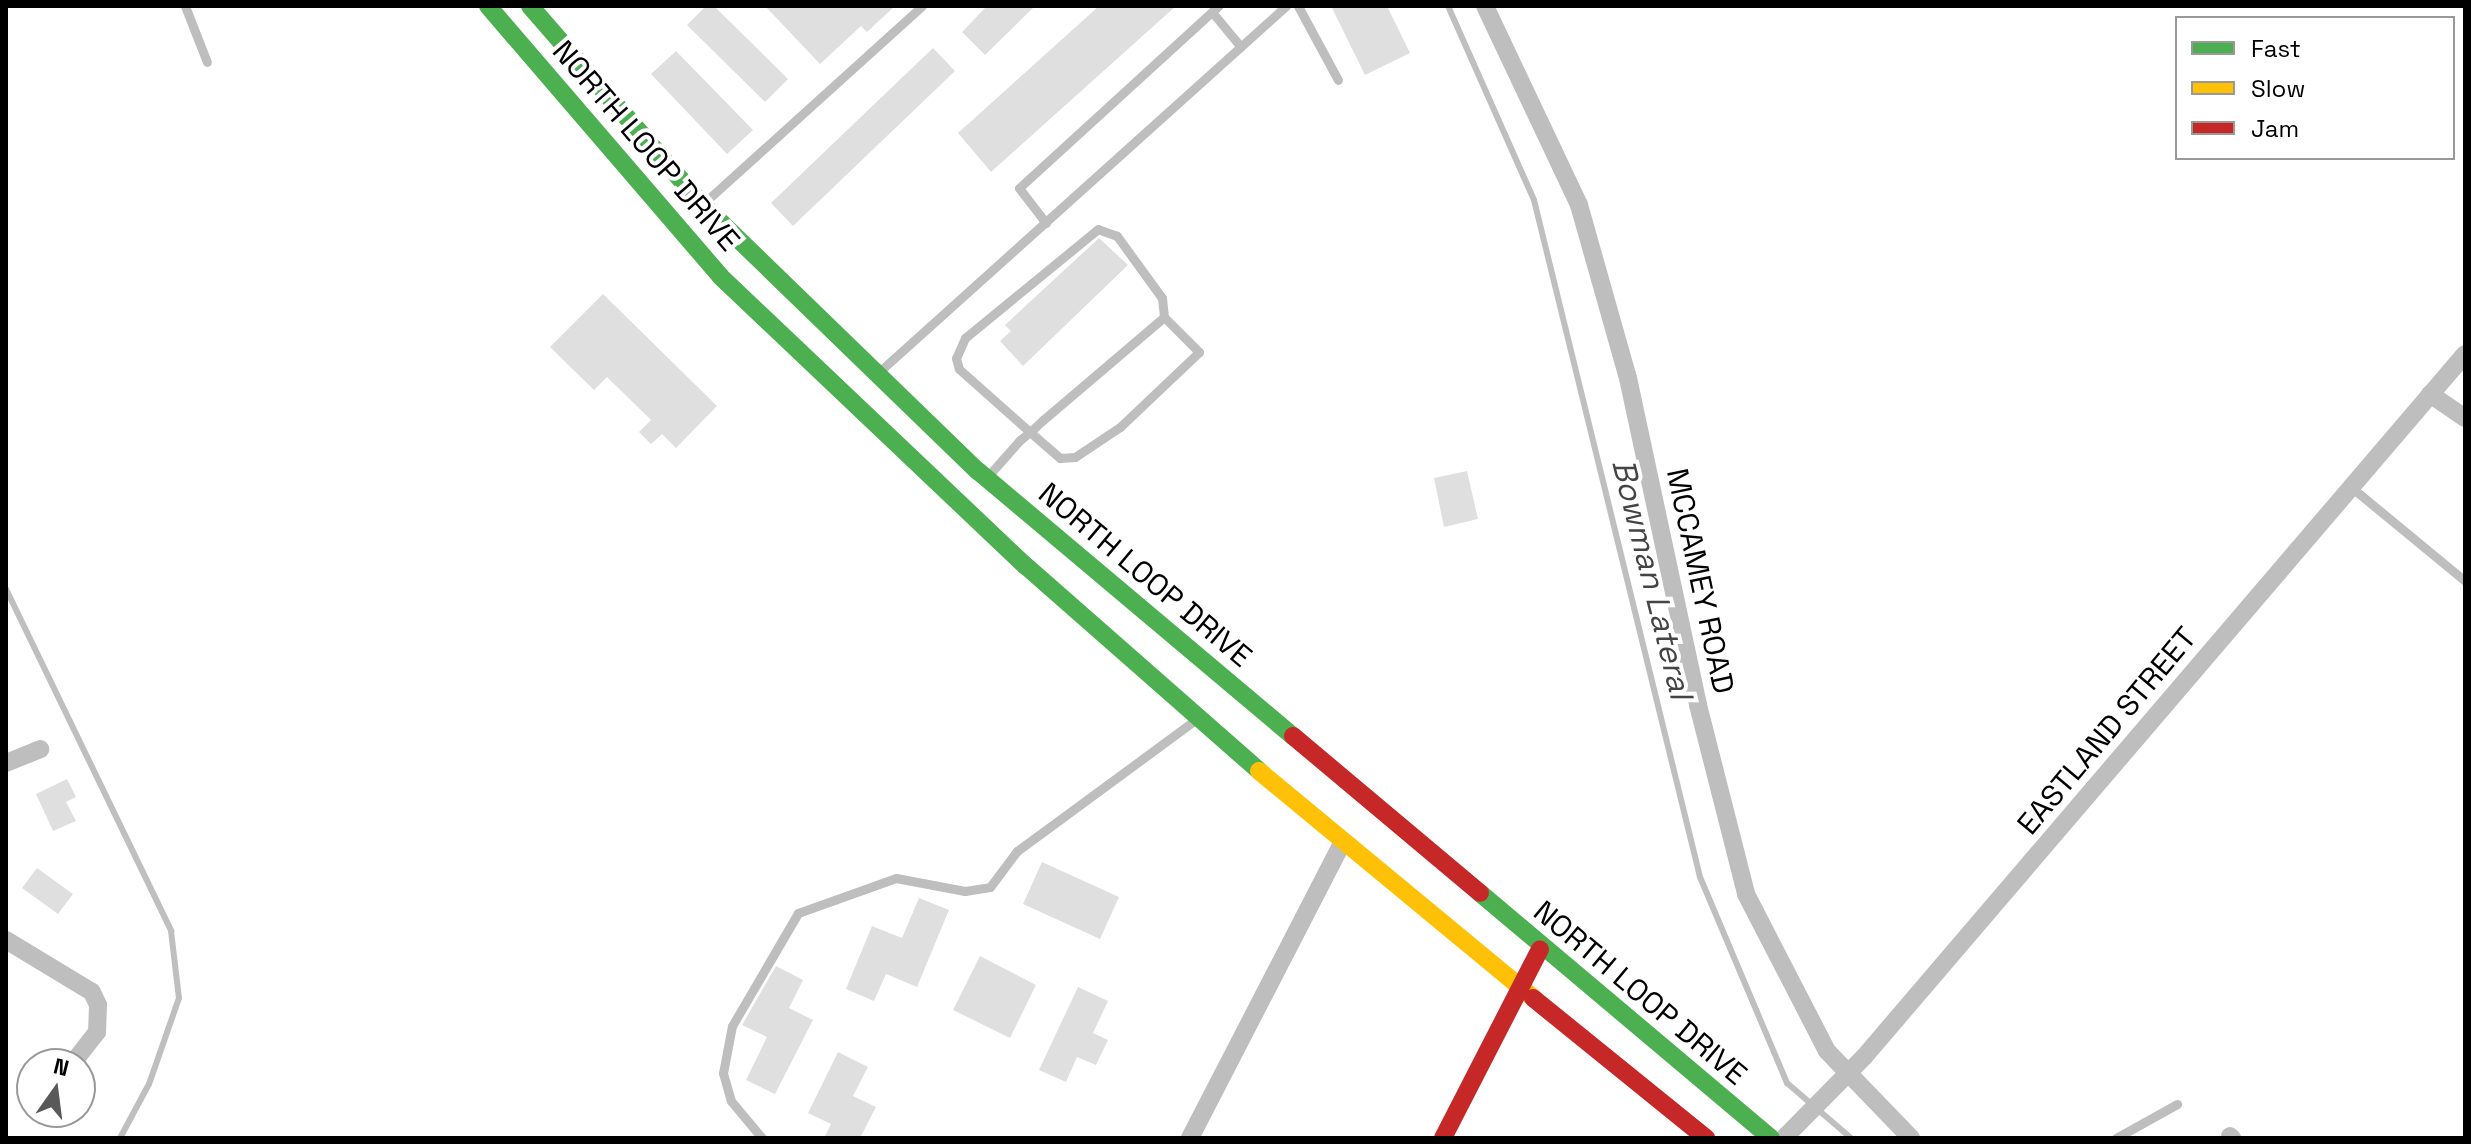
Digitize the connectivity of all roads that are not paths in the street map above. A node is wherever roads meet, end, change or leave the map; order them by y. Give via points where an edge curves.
1 (185, 6) edge
2 (488, 6) edge
3 (530, 6) edge
4 (922, 6) edge
5 (1286, 6) edge
6 (1298, 6) edge
7 (1485, 6) edge
8 (1215, 9) edge
9 (1241, 47) junction
10 (207, 62) dead end
11 (1338, 80) dead end
12 (702, 204) junction
13 (1046, 223) junction
14 (1164, 317) junction
15 (2465, 354) edge
16 (878, 374) junction
17 (2430, 394) junction
18 (2465, 418) edge
19 (1030, 432) junction
20 (987, 478) junction
21 (2351, 487) junction
22 (2465, 581) edge
23 (1099, 602) junction
24 (1198, 718) junction
25 (40, 749) dead end
26 (6, 763) edge
27 (1342, 843) junction
28 (6, 940) edge
29 (1540, 949) junction
30 (1517, 989) junction
31 (84, 1048) edge
32 (1842, 1080) junction
33 (2177, 1104) dead end
34 (1791, 1131) edge
35 (762, 1138) edge
36 (1190, 1138) edge
37 (1443, 1138) edge
38 (1706, 1138) edge
39 (1771, 1138) edge
40 (1911, 1138) edge
41 (2116, 1138) edge

1 - 10 lane
2 - 23 main road, NORTH LOOP DRIVE via 721,277
3 - 12 main road, NORTH LOOP DRIVE
4 - 12 lane
5 - 9 lane
6 - 11 lane
7 - 32 street, MCCAMEY ROAD via 1579,205 1628,378 1698,705 1746,894
8 - 9 lane
8 - 13 lane via 1019,188
9 - 13 lane
12 - 16 main road, NORTH LOOP DRIVE
13 - 16 lane
14 - 19 lane
14 - 19 lane via 1199,352 1120,427 1089,450 1060,458
14 - 19 lane via 1162,298 1133,254 1117,236 1098,229 965,338 956,358 959,369
15 - 17 street, EASTLAND STREET
16 - 20 main road, NORTH LOOP DRIVE
17 - 18 street
17 - 21 street, EASTLAND STREET
19 - 20 lane
20 - 23 main road, NORTH LOOP DRIVE
21 - 22 lane
21 - 32 street, EASTLAND STREET
23 - 24 main road, NORTH LOOP DRIVE
23 - 29 main road, NORTH LOOP DRIVE via 1303,742
24 - 27 main road, NORTH LOOP DRIVE
24 - 35 lane via 1017,851 990,887 965,891 896,878 798,913 732,1026 723,1073 731,1101
25 - 26 street
27 - 30 main road, NORTH LOOP DRIVE
27 - 36 street
28 - 31 street via 92,992 98,1005 97,1032
29 - 30 main road
29 - 39 main road, NORTH LOOP DRIVE
30 - 37 main road
30 - 38 main road, NORTH LOOP DRIVE
32 - 34 street, EASTLAND STREET
32 - 40 street, MCCAMEY ROAD
33 - 41 lane

